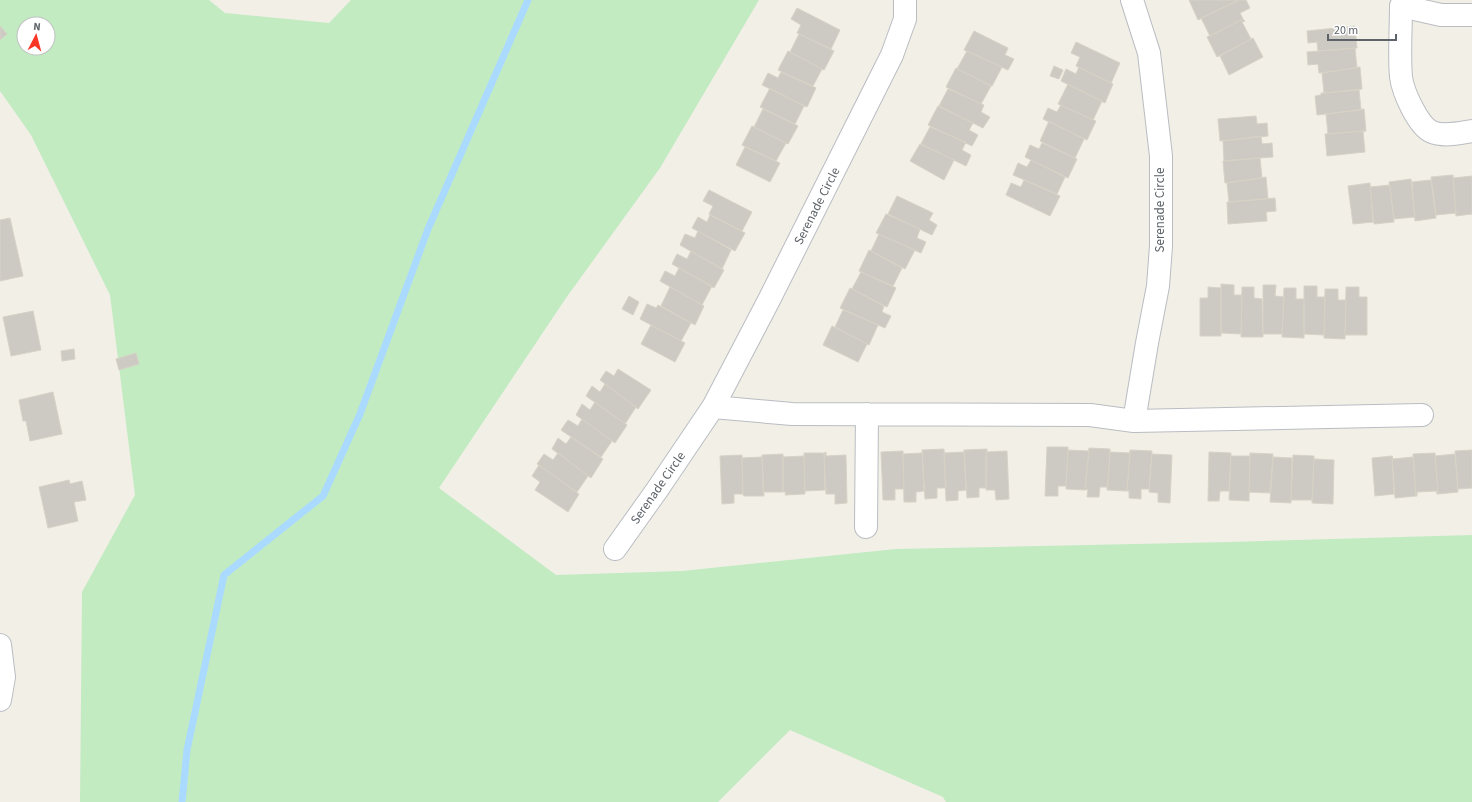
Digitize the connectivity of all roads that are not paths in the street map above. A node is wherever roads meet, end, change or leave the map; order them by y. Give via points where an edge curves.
1 (905, 0) edge
2 (1132, 0) edge
3 (1401, 3) edge
4 (1472, 15) edge
5 (1472, 131) edge
6 (713, 407) junction
7 (867, 414) junction
8 (1422, 415) dead end
9 (1134, 421) junction
10 (866, 527) dead end
11 (615, 549) dead end
12 (0, 645) edge
13 (0, 700) edge

1 - 6 street, Serenade Circle via 905,19 892,55
2 - 9 street, Serenade Circle via 1150,53 1161,156 1161,246 1158,286
3 - 4 street via 1442,15
3 - 5 street via 1401,79 1411,107 1431,132 1448,134
6 - 7 street via 792,414
6 - 11 street, Serenade Circle
7 - 9 street via 1090,415
7 - 10 street
8 - 9 street
12 - 13 street via 4,677

